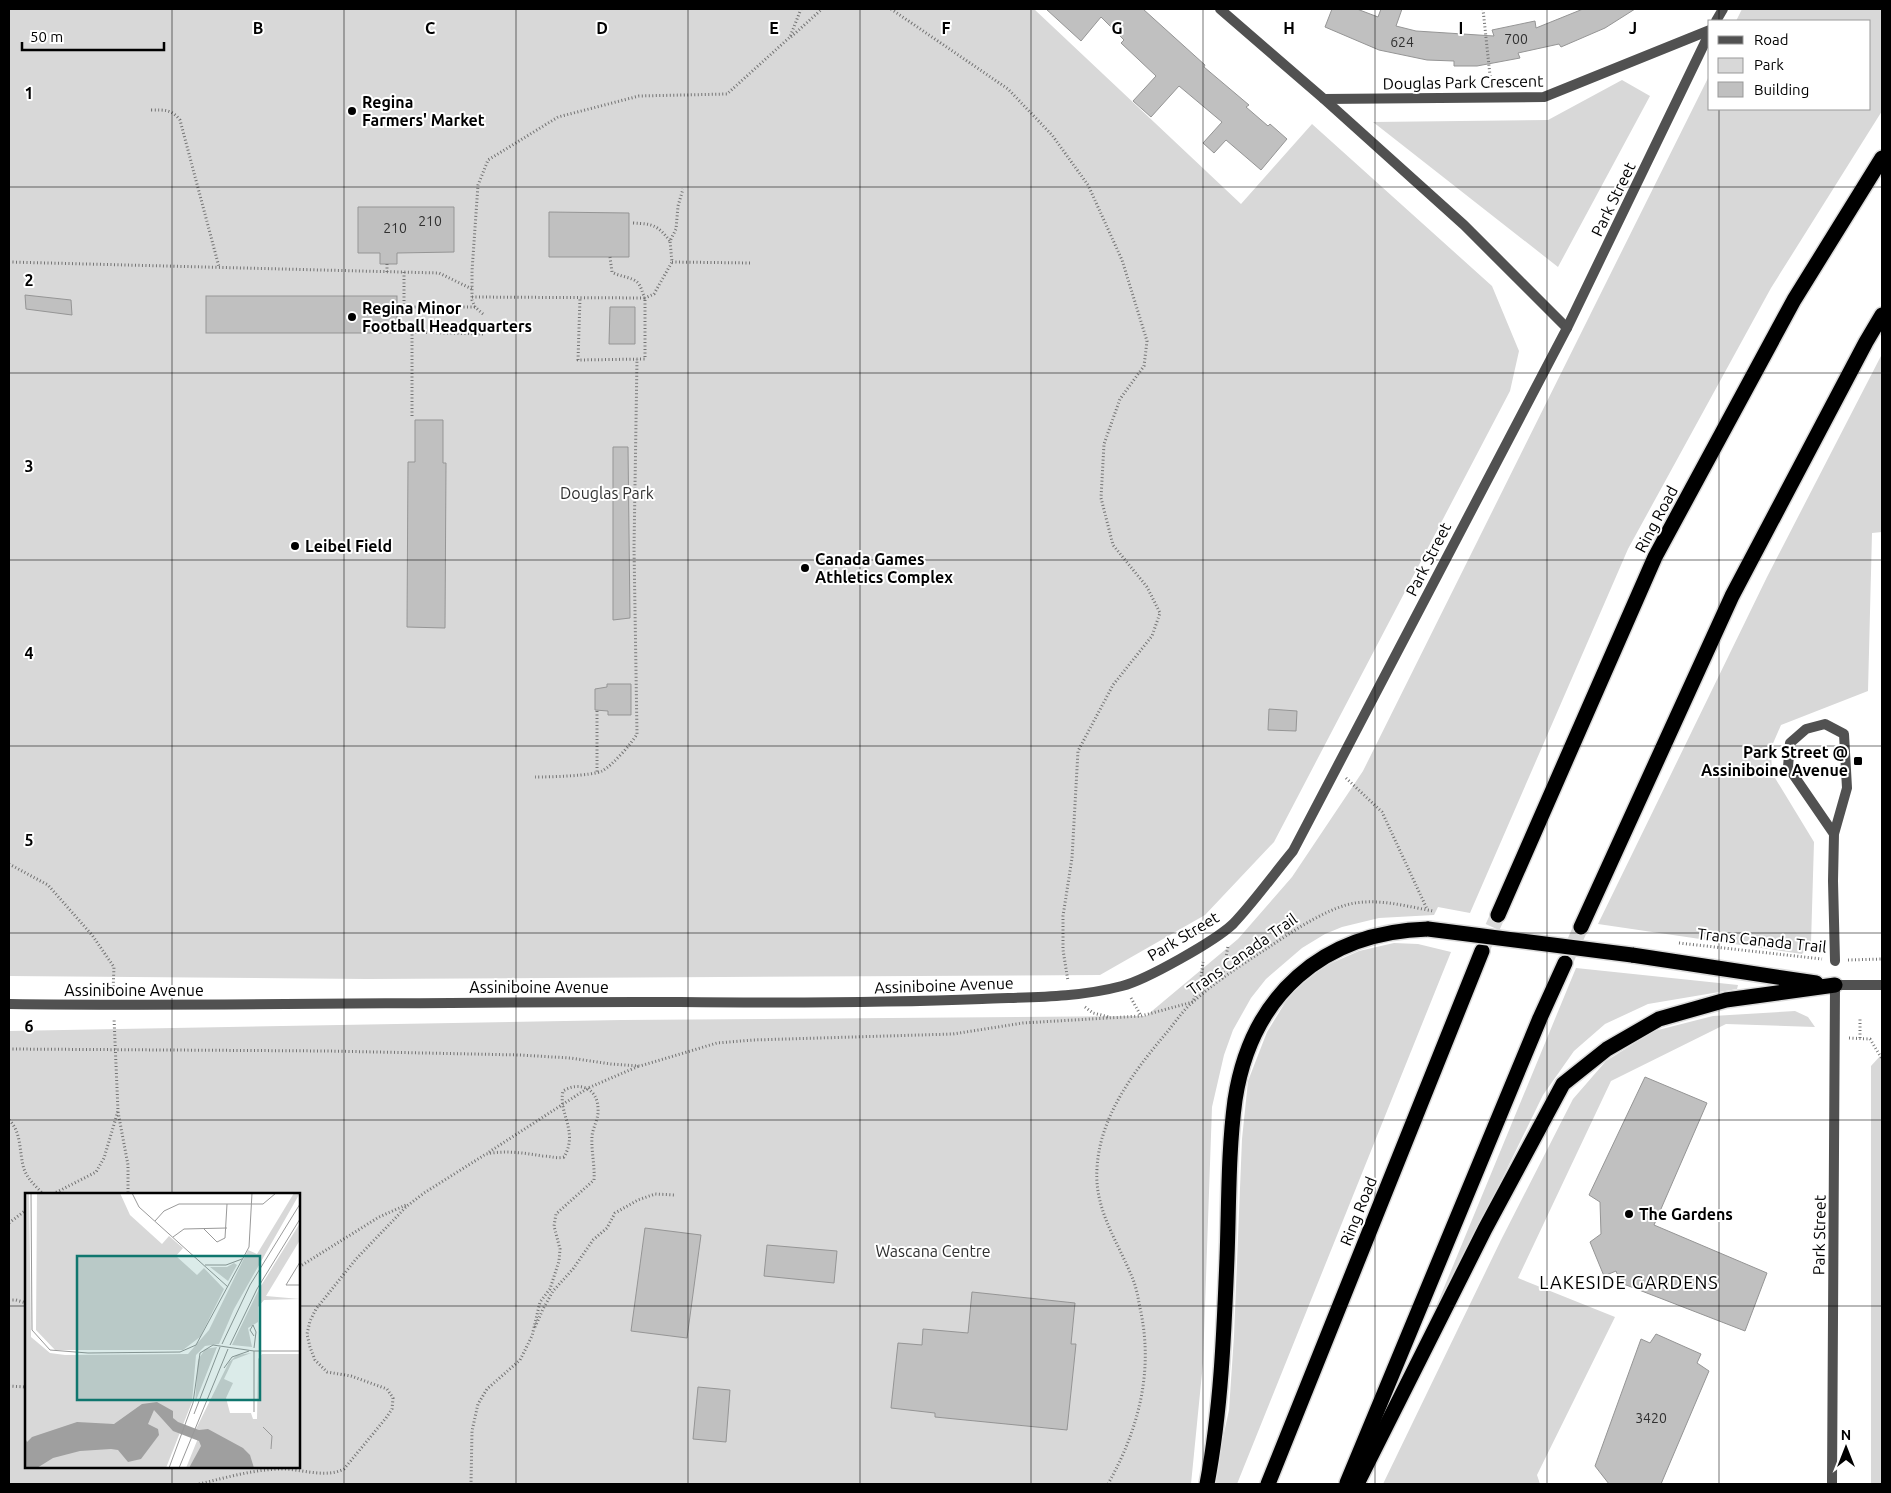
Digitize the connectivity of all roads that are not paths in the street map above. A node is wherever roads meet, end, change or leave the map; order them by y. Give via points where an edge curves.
1 (1220, 9) edge
2 (1723, 9) edge
3 (1717, 20) edge
4 (1708, 32) edge
5 (1708, 35) edge
6 (1324, 99) junction
7 (1882, 158) edge
8 (1882, 315) edge
9 (1567, 328) junction
10 (1834, 834) junction
11 (1498, 915) tunnel mouth
12 (1581, 926) tunnel mouth
13 (1482, 951) tunnel mouth
14 (1835, 961) road end
15 (1565, 963) tunnel mouth
16 (1882, 985) edge
17 (1835, 986) junction
18 (1070, 996) joint
19 (9, 1004) edge
20 (1207, 1484) edge
21 (1268, 1484) edge
22 (1347, 1484) edge
23 (1357, 1484) edge
24 (1832, 1484) edge

1 - 6 street
2 - 3 street
4 - 6 street, Douglas Park Crescent via 1544,97
5 - 9 street, Park Street
6 - 9 street via 1464,225
7 - 11 highway, Ring Road via 1794,300 1656,557
8 - 12 highway via 1732,596
9 - 18 street, Park Street via 1293,852 1232,925 1206,943 1125,986
10 - 10 street via 1847,788 1844,734 1825,724 1806,729 1790,743 1788,767
10 - 14 street
13 - 21 highway, Ring Road
15 - 22 highway
16 - 17 street
17 - 20 highway, bridge via 1632,955 1428,929 1404,929 1347,944 1300,972 1269,1010 1254,1035 1234,1108 1223,1349
17 - 23 highway via 1726,1000 1659,1019 1607,1049 1563,1084
17 - 24 street, Park Street
18 - 19 street, Assiniboine Avenue via 914,1002

